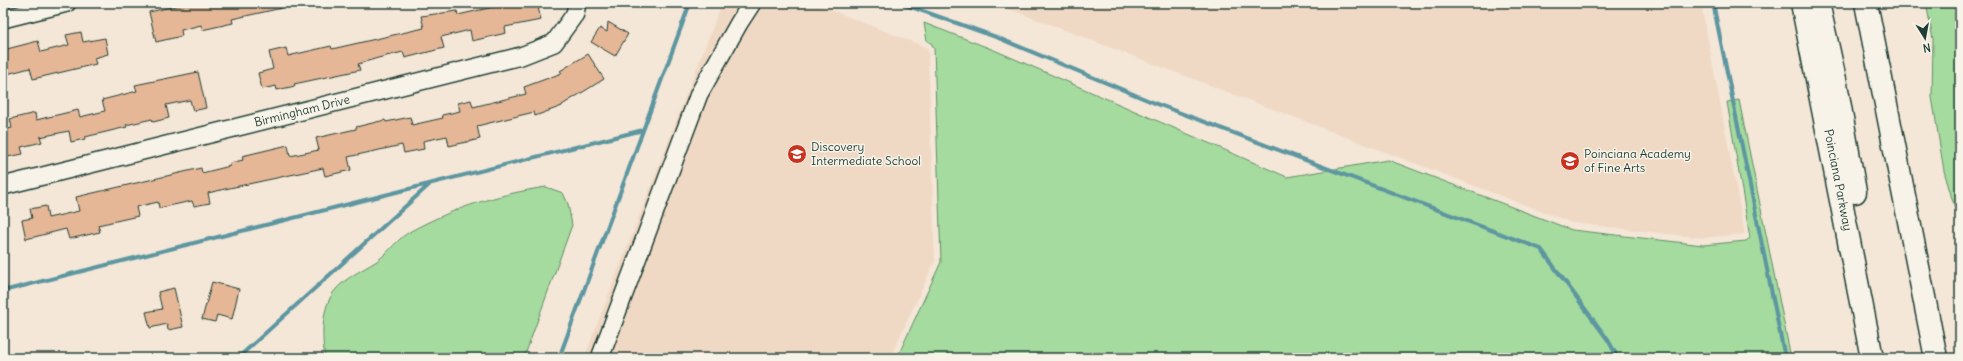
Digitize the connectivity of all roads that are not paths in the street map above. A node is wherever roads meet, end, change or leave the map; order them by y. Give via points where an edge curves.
1 (67, 3) edge
2 (577, 3) edge
3 (752, 3) edge
4 (1802, 3) edge
5 (1818, 3) edge
6 (1866, 3) edge
7 (3, 19) edge
8 (3, 186) edge
9 (600, 358) edge
10 (1872, 358) edge
11 (1884, 358) edge
12 (1936, 358) edge

1 - 7 street
2 - 8 street, Birmingham Drive via 575,14 554,42 521,56
3 - 9 street via 700,94
4 - 10 highway, Poinciana Parkway
5 - 11 highway, Poinciana Parkway via 1836,84
6 - 12 highway

